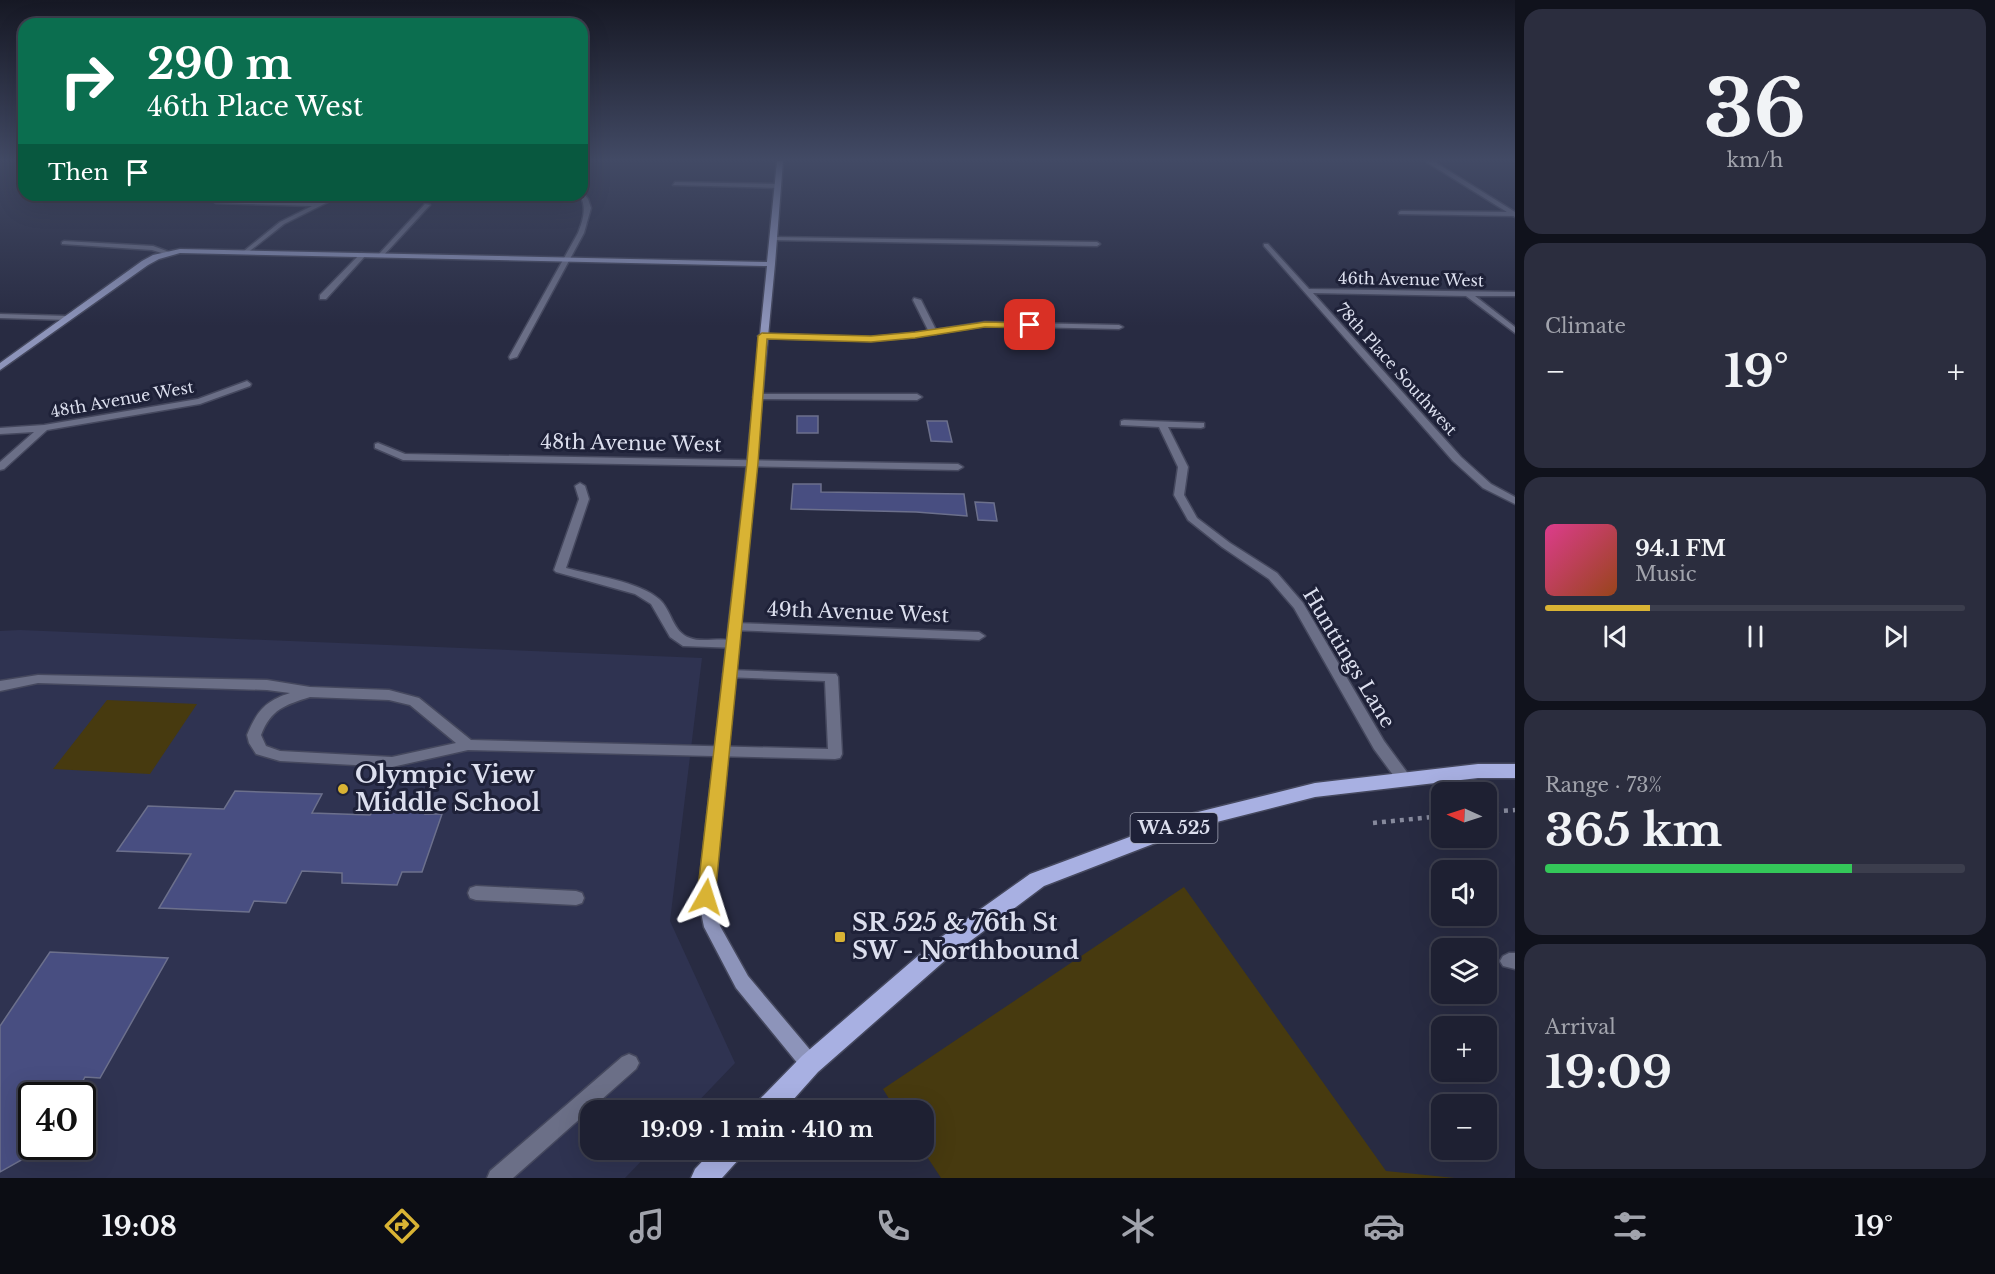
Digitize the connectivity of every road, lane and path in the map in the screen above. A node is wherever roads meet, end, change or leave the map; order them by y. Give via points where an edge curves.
1 (296, 216) edge
2 (417, 216) edge
3 (587, 216) edge
4 (775, 216) edge
5 (773, 239) junction
6 (64, 243) dead end
7 (1097, 244) dead end
8 (1266, 245) dead end
9 (246, 252) junction
10 (168, 253) junction
11 (363, 255) junction
12 (381, 255) junction
13 (567, 258) junction
14 (771, 264) junction
15 (1307, 291) junction
16 (1467, 293) junction
17 (1515, 294) edge
18 (323, 297) dead end
19 (917, 300) dead end
20 (0, 316) edge
21 (67, 318) junction
22 (1119, 327) dead end
23 (1515, 331) edge
24 (933, 332) junction
25 (762, 336) junction
26 (513, 357) dead end
27 (0, 368) edge
28 (247, 384) dead end
29 (758, 397) junction
30 (917, 397) dead end
31 (1124, 423) dead end
32 (1162, 424) junction
33 (1201, 425) dead end
34 (44, 428) junction
35 (0, 431) edge
36 (378, 446) dead end
37 (752, 463) junction
38 (0, 467) edge
39 (958, 467) dead end
40 (580, 486) dead end
41 (1515, 501) edge
42 (735, 627) junction
43 (979, 636) dead end
44 (734, 645) junction
45 (730, 674) junction
46 (0, 686) edge
47 (310, 692) junction
48 (468, 745) junction
49 (721, 752) junction
50 (1515, 771) edge
51 (1404, 779) junction
52 (1515, 810) edge
53 (1497, 811) edge
54 (1431, 817) edge
55 (1373, 823) dead end
56 (476, 893) dead end
57 (576, 898) dead end
58 (629, 1063) dead end
59 (810, 1064) junction
60 (776, 1100) edge
61 (721, 1160) edge
62 (497, 1178) edge
63 (704, 1178) edge

1 - 9 street
2 - 12 street
3 - 13 street
4 - 5 street
5 - 7 street
5 - 14 street
6 - 10 street via 153,248
8 - 15 street, 78th Place Southwest
9 - 10 street
9 - 11 street
10 - 21 street via 145,263
11 - 12 street
11 - 18 street
12 - 13 street
13 - 14 street
13 - 26 street
14 - 25 street
15 - 16 street, 46th Avenue West
15 - 41 street, 78th Place Southwest via 1457,459 1487,486
16 - 17 street, 46th Avenue West
16 - 23 street
19 - 24 street
20 - 21 street
21 - 27 street
22 - 24 street via 985,324
24 - 25 street via 871,339
25 - 29 street
28 - 34 street, 48th Avenue West via 200,401
29 - 30 street
29 - 37 street
31 - 32 street
32 - 33 street
32 - 51 street, Hunttings Lane via 1183,467 1179,495 1193,520 1273,576 1299,606 1379,745
34 - 35 street, 48th Avenue West
34 - 38 street
36 - 37 street, 48th Avenue West via 403,457
37 - 39 street, 48th Avenue West
37 - 42 street
40 - 44 street via 584,499 560,570 639,591 656,602 674,634 688,643
42 - 43 street, 49th Avenue West
42 - 44 street
44 - 45 street
45 - 49 street
45 - 49 street via 831,676 835,754
46 - 47 street via 38,679 267,685
47 - 48 street via 388,695 414,701
47 - 48 street via 281,701 264,714 254,735 261,750 280,756 392,762
48 - 49 street
49 - 59 street via 706,897 712,927 742,982
50 - 51 main road, WA 525
51 - 59 main road, WA 525 via 1315,790 1194,820 1037,880 941,950
52 - 53 path
54 - 55 path
56 - 57 street
58 - 62 street
59 - 60 main road, WA 525
61 - 63 main road

